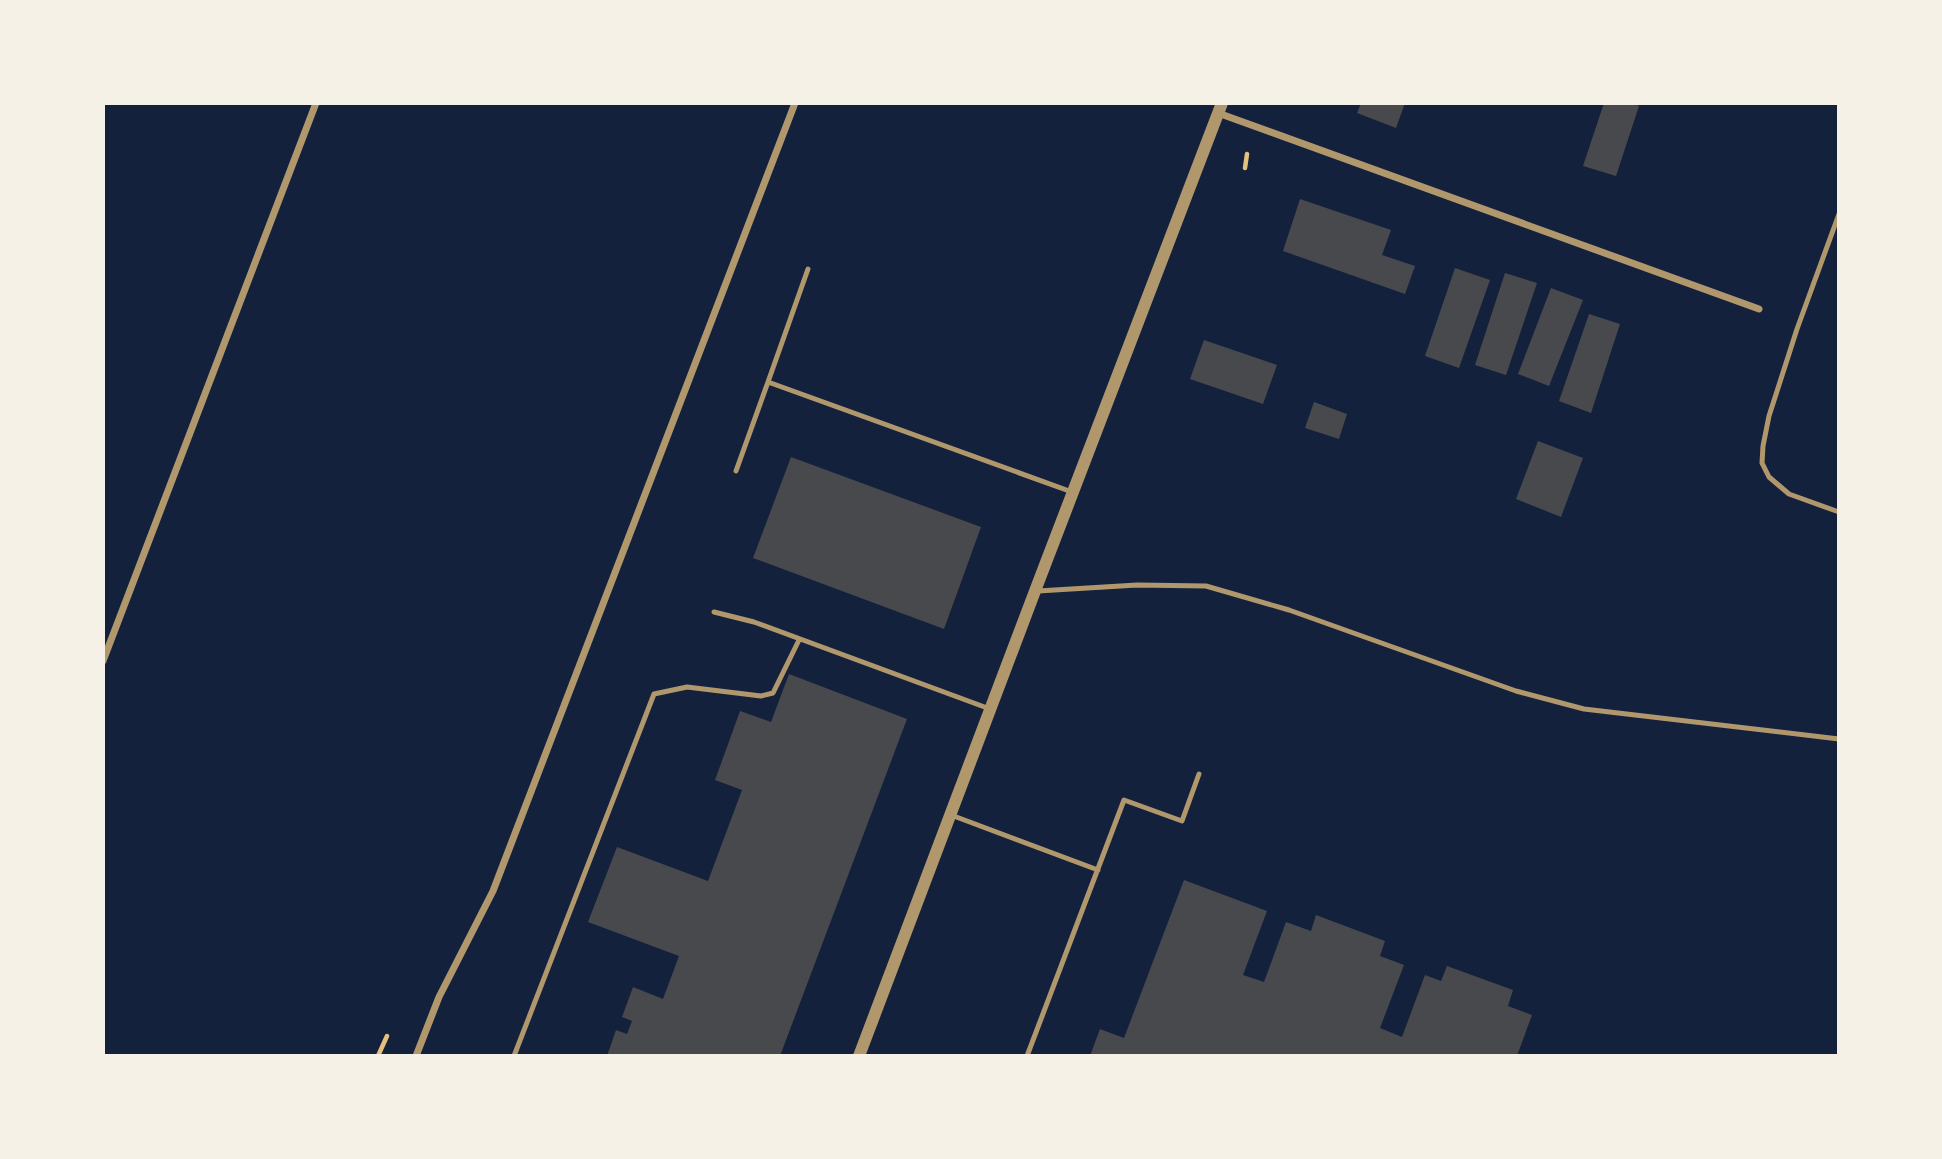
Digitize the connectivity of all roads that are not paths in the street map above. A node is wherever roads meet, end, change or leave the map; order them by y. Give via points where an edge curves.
1 (316, 103) edge
2 (795, 103) edge
3 (1220, 108) edge
4 (1839, 214) edge
5 (808, 270) dead end
6 (1759, 309) dead end
7 (768, 382) junction
8 (736, 471) dead end
9 (1072, 492) junction
10 (1839, 512) edge
11 (1035, 591) junction
12 (714, 612) dead end
13 (799, 640) junction
14 (103, 661) edge
15 (990, 709) junction
16 (1839, 739) edge
17 (1199, 774) dead end
18 (951, 815) junction
19 (1098, 870) junction
20 (416, 1056) edge
21 (514, 1056) edge
22 (859, 1056) edge
23 (1027, 1056) edge

1 - 14 street
2 - 20 street via 494,891 439,997
3 - 6 street
3 - 9 street
4 - 10 lane via 1769,416 1762,455 1769,477 1789,494
5 - 7 lane
7 - 8 lane
7 - 9 lane
9 - 11 street
11 - 15 street
11 - 16 lane via 1206,586 1289,610 1516,691 1584,709
12 - 13 lane
13 - 15 lane
13 - 21 lane via 773,692 761,696 687,687 654,694
15 - 18 street
17 - 19 lane via 1182,821 1124,800
18 - 19 lane
18 - 22 street
19 - 23 lane

